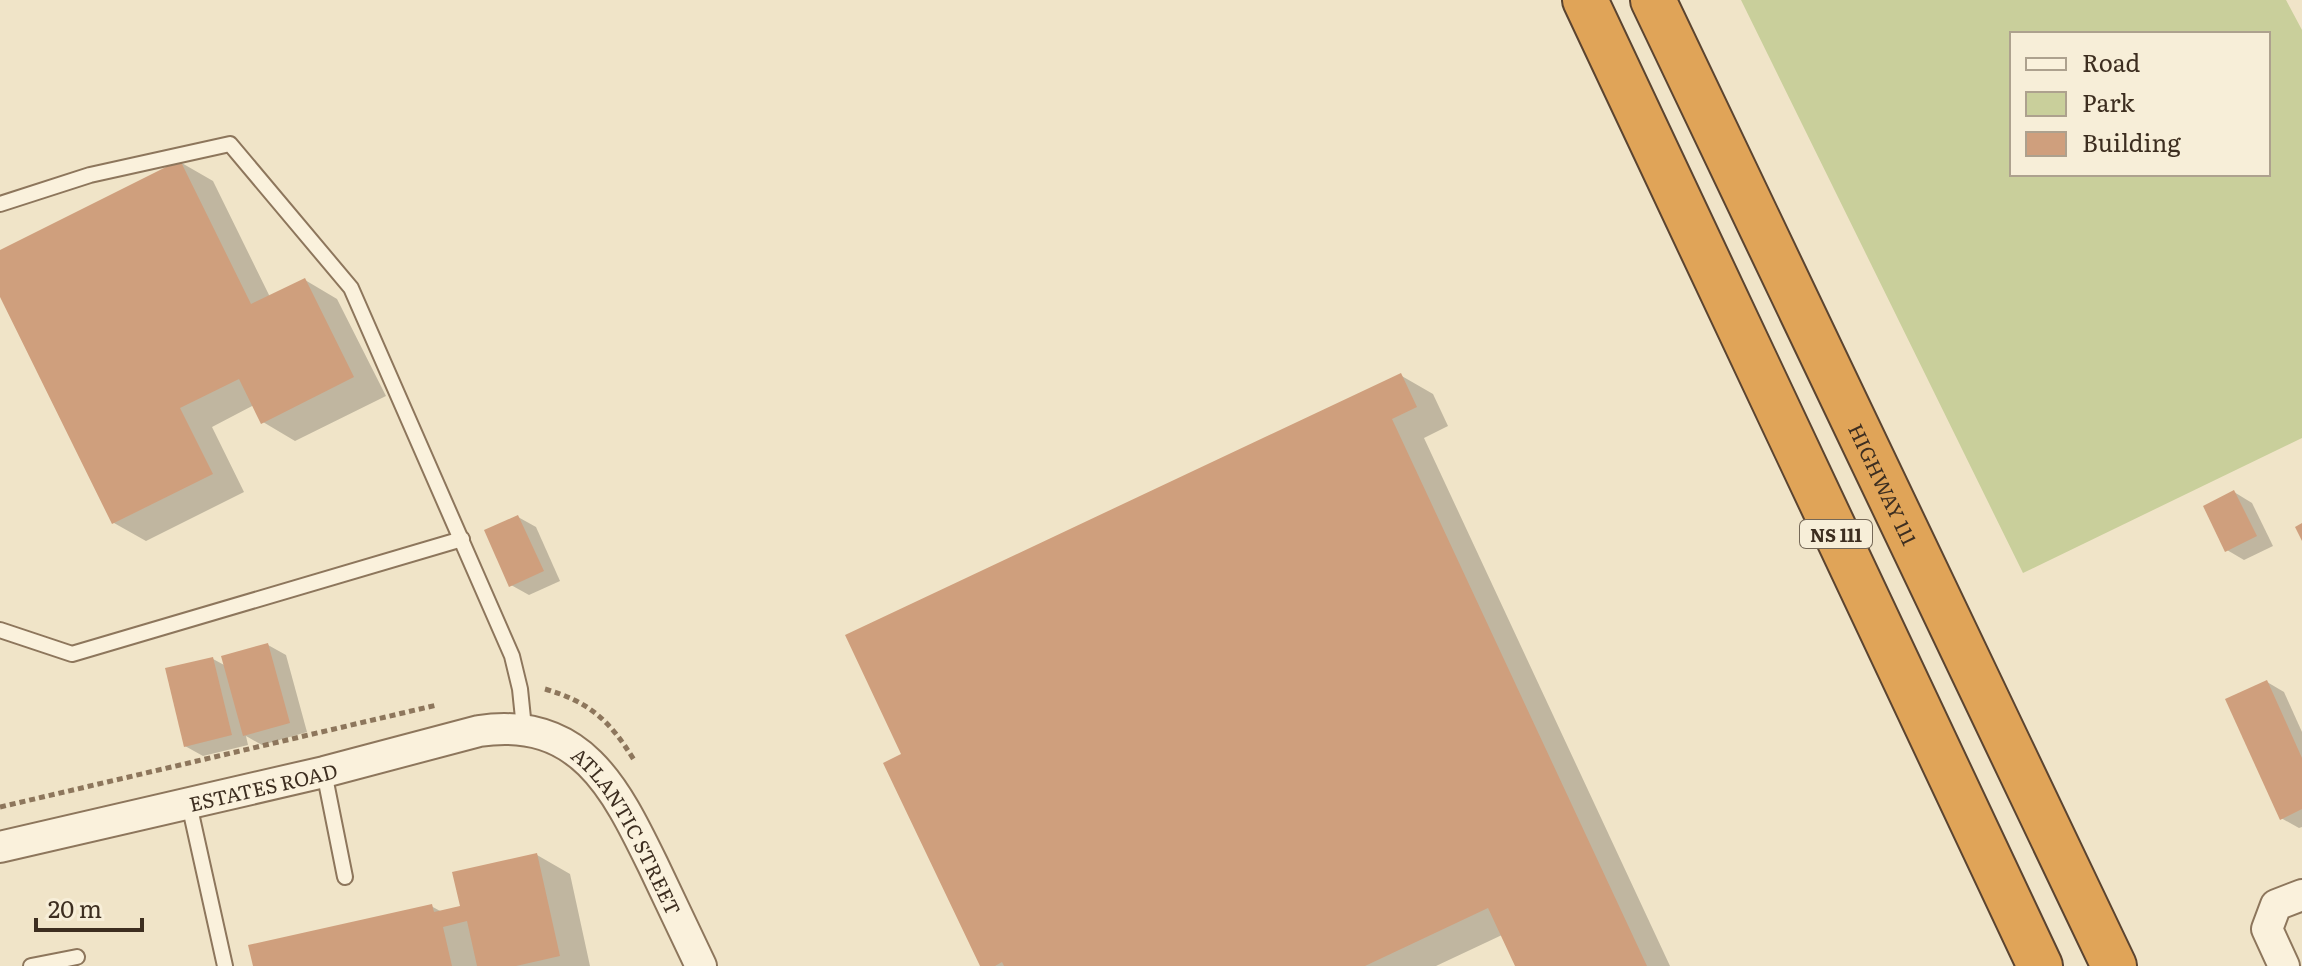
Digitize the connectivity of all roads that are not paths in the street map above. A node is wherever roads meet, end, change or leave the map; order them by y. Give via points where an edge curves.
1 (1564, 0) edge
2 (1585, 0) edge
3 (1653, 0) edge
4 (1677, 0) edge
5 (1632, 102) junction
6 (0, 204) edge
7 (1876, 468) junction
8 (462, 539) junction
9 (0, 630) edge
10 (524, 728) junction
11 (324, 772) junction
12 (189, 804) junction
13 (0, 847) edge
14 (345, 877) dead end
15 (2302, 895) edge
16 (77, 957) dead end
17 (31, 966) edge
18 (225, 966) edge
19 (701, 966) edge
20 (2040, 966) edge
21 (2114, 966) edge
22 (2284, 966) edge

1 - 5 highway via 1580,38
2 - 5 highway, NS 111
3 - 7 highway, HIGHWAY 111 / NS 111
4 - 7 highway via 1816,312
5 - 20 highway, NS 111
6 - 8 lane via 90,175 230,144 351,288
7 - 21 highway, HIGHWAY 111 / NS 111
8 - 9 lane via 72,654
8 - 10 lane via 512,656
10 - 11 street, ESTATES ROAD via 479,731
10 - 19 street, ATLANTIC STREET via 579,752 602,773 641,840
11 - 12 street, ESTATES ROAD
11 - 14 lane
12 - 13 street, ESTATES ROAD
12 - 18 lane
15 - 22 street via 2276,905 2267,929
16 - 17 lane

